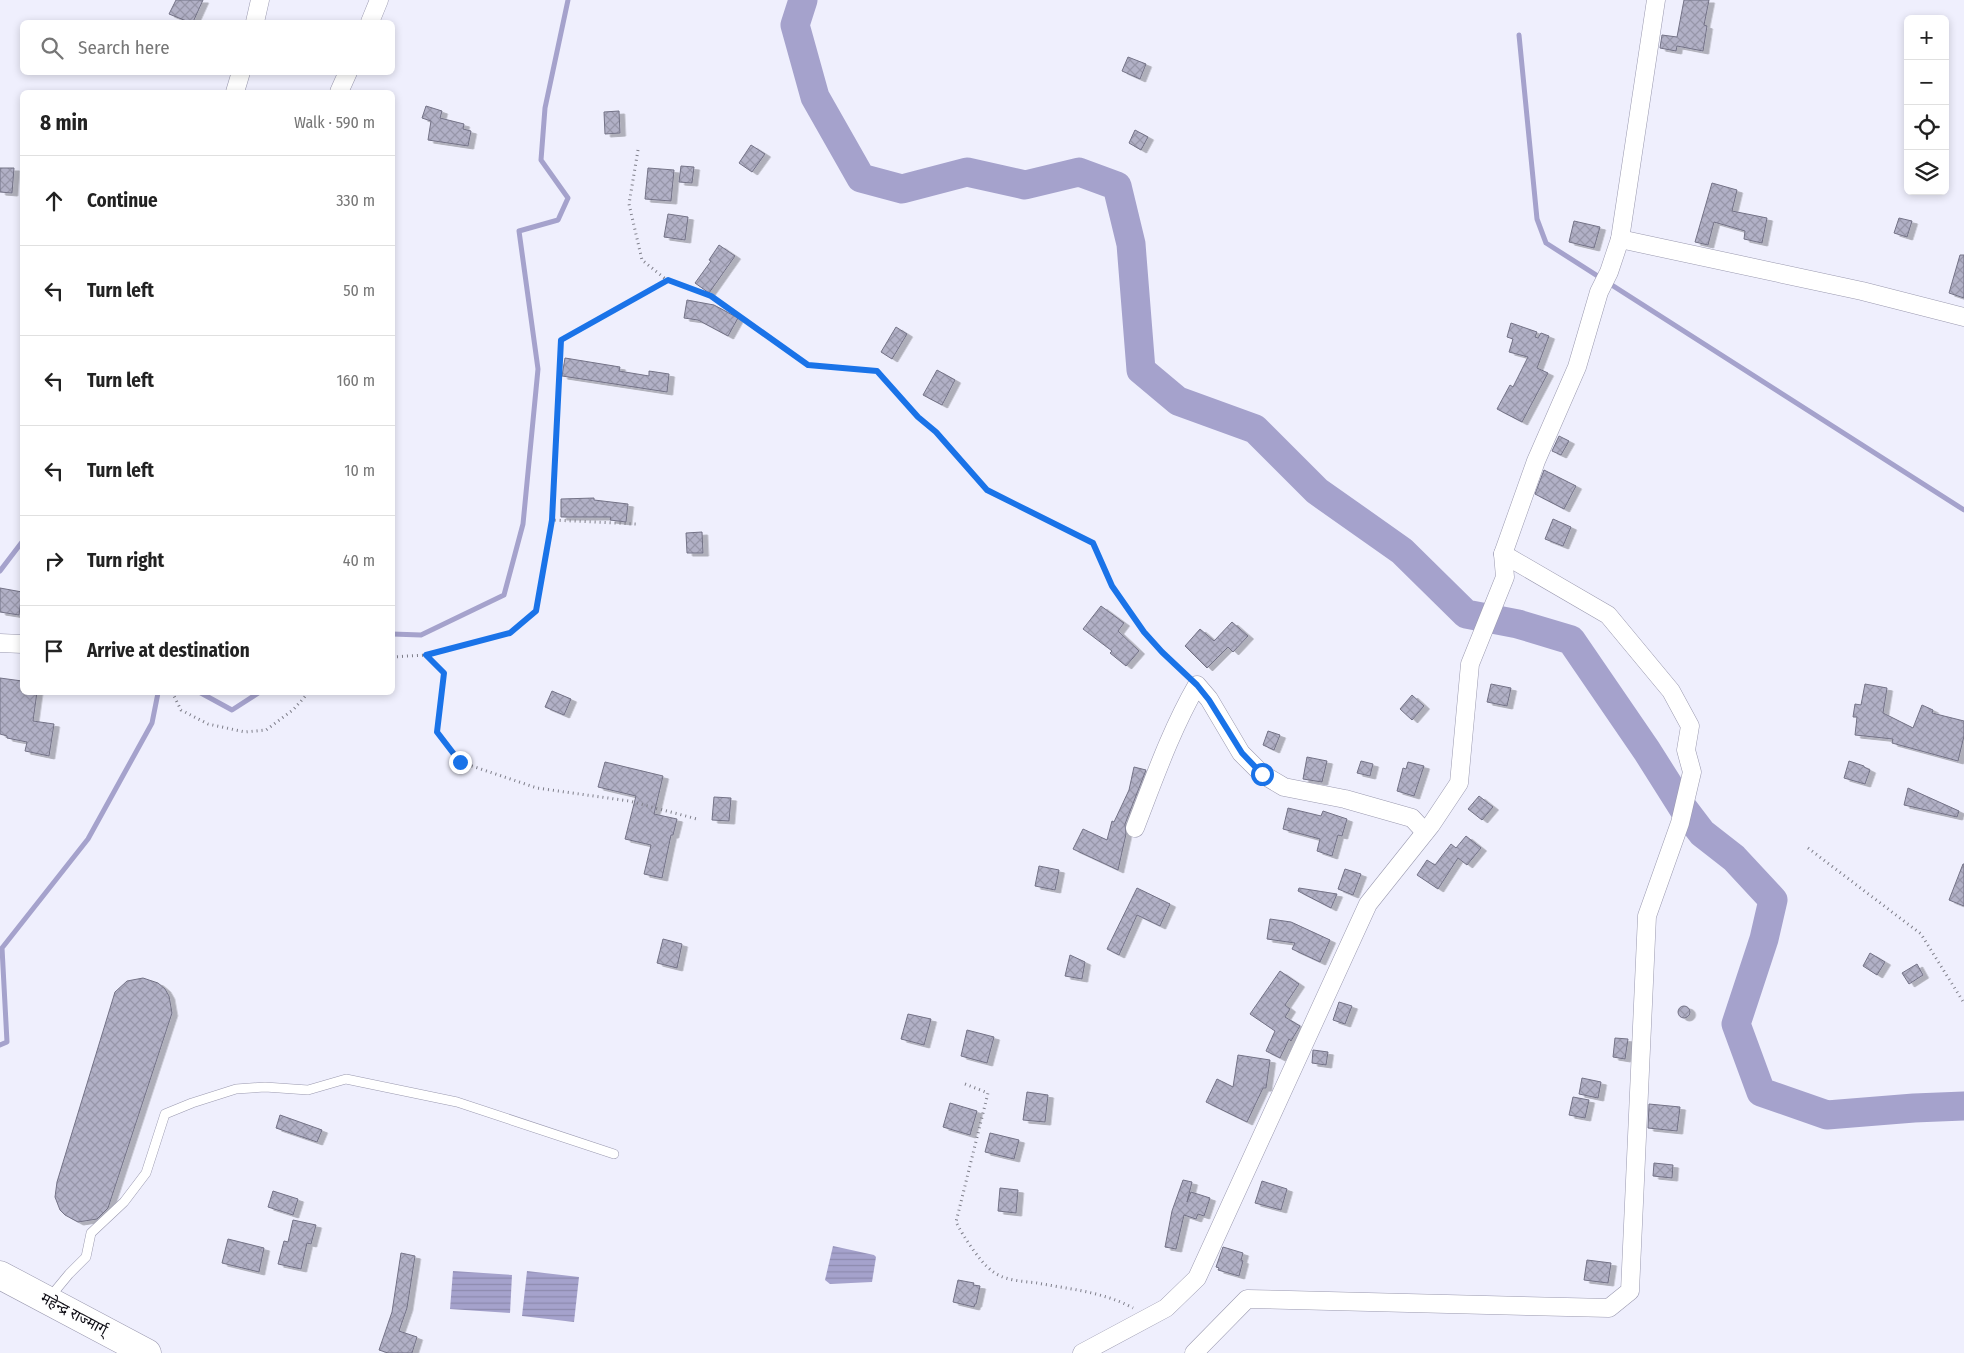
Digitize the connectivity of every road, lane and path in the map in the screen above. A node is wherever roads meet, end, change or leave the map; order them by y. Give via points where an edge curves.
1 (260, 0) edge
2 (379, 0) edge
3 (1656, 0) edge
4 (255, 20) edge
5 (371, 20) edge
6 (240, 75) edge
7 (347, 75) edge
8 (236, 90) edge
9 (340, 90) edge
10 (638, 150) dead end
11 (1620, 239) junction
12 (668, 280) junction
13 (1964, 317) edge
14 (552, 520) junction
15 (637, 524) dead end
16 (1503, 554) junction
17 (0, 643) edge
18 (20, 644) edge
19 (426, 655) junction
20 (395, 657) edge
21 (1197, 685) junction
22 (173, 695) edge
23 (306, 695) edge
24 (697, 818) dead end
25 (1135, 828) dead end
26 (1425, 832) junction
27 (1808, 848) dead end
28 (1964, 1003) edge
29 (965, 1084) dead end
30 (614, 1154) dead end
31 (3, 1279) edge
32 (48, 1300) junction
33 (1149, 1318) junction
34 (147, 1353) edge
35 (1082, 1353) edge
36 (1194, 1353) edge

1 - 4 street
2 - 5 street
3 - 11 street
6 - 8 street
7 - 9 street
10 - 12 path via 629,204 642,260
11 - 13 street via 1852,288
11 - 16 street via 1610,272 1599,292 1577,367 1536,461
12 - 14 path via 561,340
12 - 21 path via 711,296 808,365 877,371 987,490 1093,543 1112,586 1144,632
14 - 15 path
14 - 19 path via 536,611 510,633
16 - 26 street via 1505,576 1470,664 1459,783
16 - 36 street via 1608,615 1671,690 1690,726 1686,750 1692,772 1680,823 1647,916 1630,1291 1608,1308 1247,1299
17 - 18 street
19 - 20 path
19 - 24 path via 444,673 437,732 460,762 537,788 629,801
21 - 25 street via 1164,751
21 - 26 street via 1242,753 1262,774 1284,787 1345,799 1412,818
22 - 23 path via 180,710 208,724 245,732 266,730
26 - 33 street via 1368,904 1197,1278 1166,1308
27 - 28 path via 1921,934
29 - 33 path via 988,1093 956,1222 964,1238 992,1271 1007,1278 1118,1300
30 - 32 lane via 457,1102 346,1079 308,1090 236,1089 165,1114 146,1173 124,1202 91,1233 86,1258
31 - 32 highway, महेन्द्र राज्मार्ग्
32 - 34 highway, महेन्द्र राज्मार्ग्
33 - 35 street

